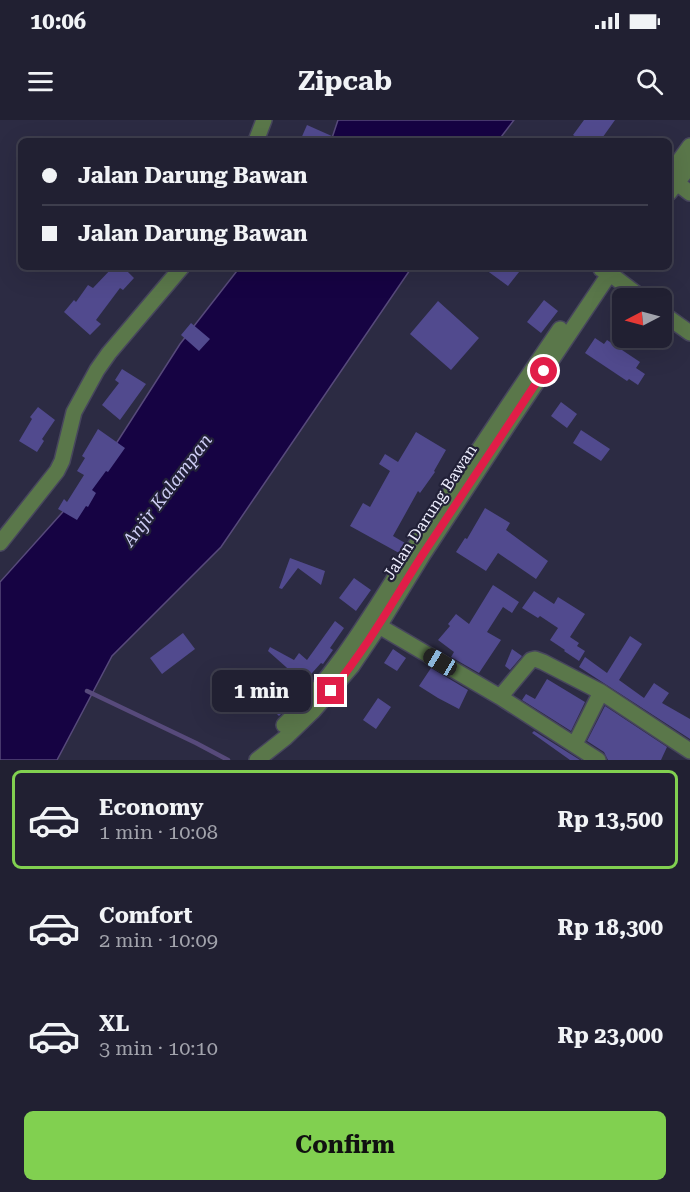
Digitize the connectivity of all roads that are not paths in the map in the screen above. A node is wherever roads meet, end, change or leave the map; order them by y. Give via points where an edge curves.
1 (264, 120) edge
2 (257, 138) edge
3 (690, 146) edge
4 (690, 166) edge
5 (672, 184) edge
6 (690, 193) edge
7 (179, 270) edge
8 (605, 270) edge
9 (605, 270) edge
10 (607, 270) edge
11 (630, 288) edge
12 (672, 320) edge
13 (690, 333) edge
14 (0, 543) edge
15 (379, 626) junction
16 (601, 692) junction
17 (500, 697) junction
18 (575, 744) junction
19 (690, 751) edge
20 (254, 758) edge
21 (598, 760) edge

1 - 2 street
3 - 5 street
4 - 5 street
5 - 6 street
7 - 14 street via 97,370 74,412 57,471
8 - 15 street, Jalan Darung Bawan
9 - 20 street, Jalan Darung Bawan via 498,419 326,680
10 - 11 street
12 - 13 street
15 - 17 street
15 - 20 street, Jalan Darung Bawan via 314,711 285,738
16 - 17 street via 535,659
16 - 18 street
16 - 19 street
17 - 18 street
18 - 21 street

